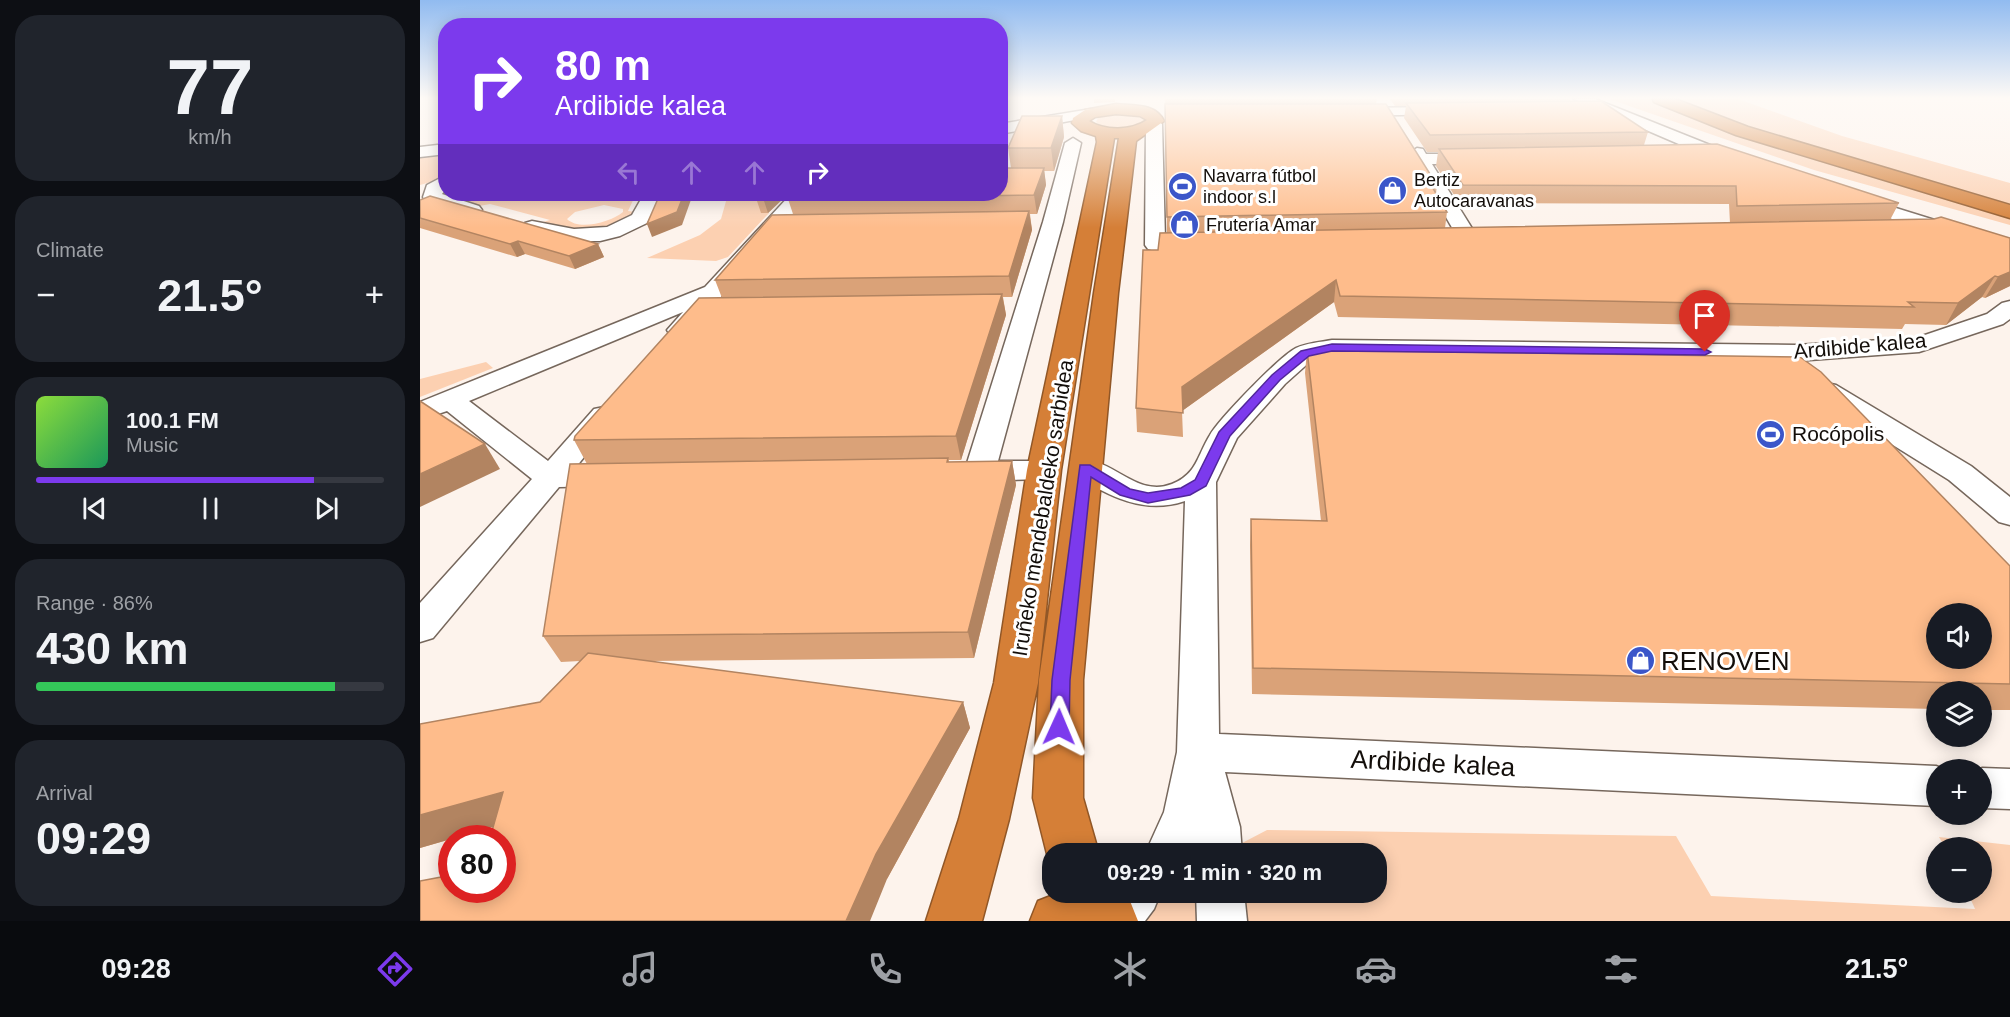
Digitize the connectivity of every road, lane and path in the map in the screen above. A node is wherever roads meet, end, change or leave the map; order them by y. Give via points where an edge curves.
1 (1100, 142) edge
2 (1106, 142) edge
3 (1127, 142) edge
4 (1133, 142) edge
5 (1409, 142) edge
6 (1684, 142) edge
7 (1778, 142) edge
8 (1813, 142) edge
9 (438, 149) edge
10 (420, 152) edge
11 (1717, 155) junction
12 (1682, 156) edge
13 (1492, 158) edge
14 (1421, 159) junction
15 (1743, 164) edge
16 (436, 187) edge
17 (1842, 197) edge
18 (438, 200) edge
19 (441, 201) edge
20 (649, 201) edge
21 (794, 201) edge
22 (2010, 202) edge
23 (2010, 212) edge
24 (492, 215) edge
25 (514, 222) edge
26 (1053, 222) junction
27 (1029, 223) edge
28 (770, 226) junction
29 (793, 226) edge
30 (1883, 230) edge
31 (1491, 237) edge
32 (1445, 238) edge
33 (1468, 238) junction
34 (1213, 244) edge
35 (703, 301) junction
36 (2010, 308) edge
37 (731, 310) edge
38 (664, 346) edge
39 (1775, 353) junction
40 (618, 399) edge
41 (450, 400) junction
42 (420, 412) edge
43 (1085, 468) junction
44 (1044, 470) junction
45 (944, 471) edge
46 (980, 471) junction
47 (633, 476) edge
48 (549, 477) junction
49 (1201, 482) junction
50 (2010, 514) edge
51 (420, 628) edge
52 (1198, 752) junction
53 (1926, 786) edge
54 (1992, 788) edge
55 (2010, 789) edge
56 (1070, 843) edge
57 (1173, 843) edge
58 (1218, 843) edge
59 (1113, 903) edge
60 (1221, 903) edge
61 (1089, 914) edge
62 (954, 921) edge
63 (1222, 921) edge

1 - 26 street via 1056,178
2 - 44 highway, Iruñeko mendebaldeko sarbidea
3 - 43 highway, Iruñeko mendebaldeko sarbidea
4 - 34 street via 1155,245
5 - 14 street
6 - 11 street
7 - 23 highway
8 - 22 highway
9 - 10 street
11 - 12 street
11 - 15 street
13 - 14 street
14 - 33 street
16 - 18 street via 432,197
17 - 30 street via 1934,226 1924,230
19 - 24 street
20 - 25 street via 640,219 609,233 573,237
21 - 28 street
26 - 27 street
26 - 46 street via 1016,306
28 - 29 street
28 - 35 street
31 - 33 street
32 - 33 street
35 - 37 street
35 - 38 street
35 - 41 street
36 - 39 street, Ardibide kalea via 1995,319 1919,345
39 - 49 street, Ardibide kalea via 1332,348 1305,353 1276,378 1224,435
39 - 50 street, Ardibide kalea via 1804,378 1960,473
40 - 48 street
41 - 42 street
41 - 48 street
43 - 49 street via 1125,492 1148,498 1185,492
43 - 56 highway, Iruñeko mendebaldeko sarbidea via 1061,680 1058,798
44 - 46 street
44 - 62 highway, Iruñeko mendebaldeko sarbidea via 1016,682 984,819
45 - 46 street
47 - 48 street
48 - 51 street
49 - 52 street, Ardibide kalea
52 - 53 street, Ardibide kalea
52 - 57 street via 1186,814
52 - 58 street
54 - 55 street
59 - 61 street
60 - 63 street

